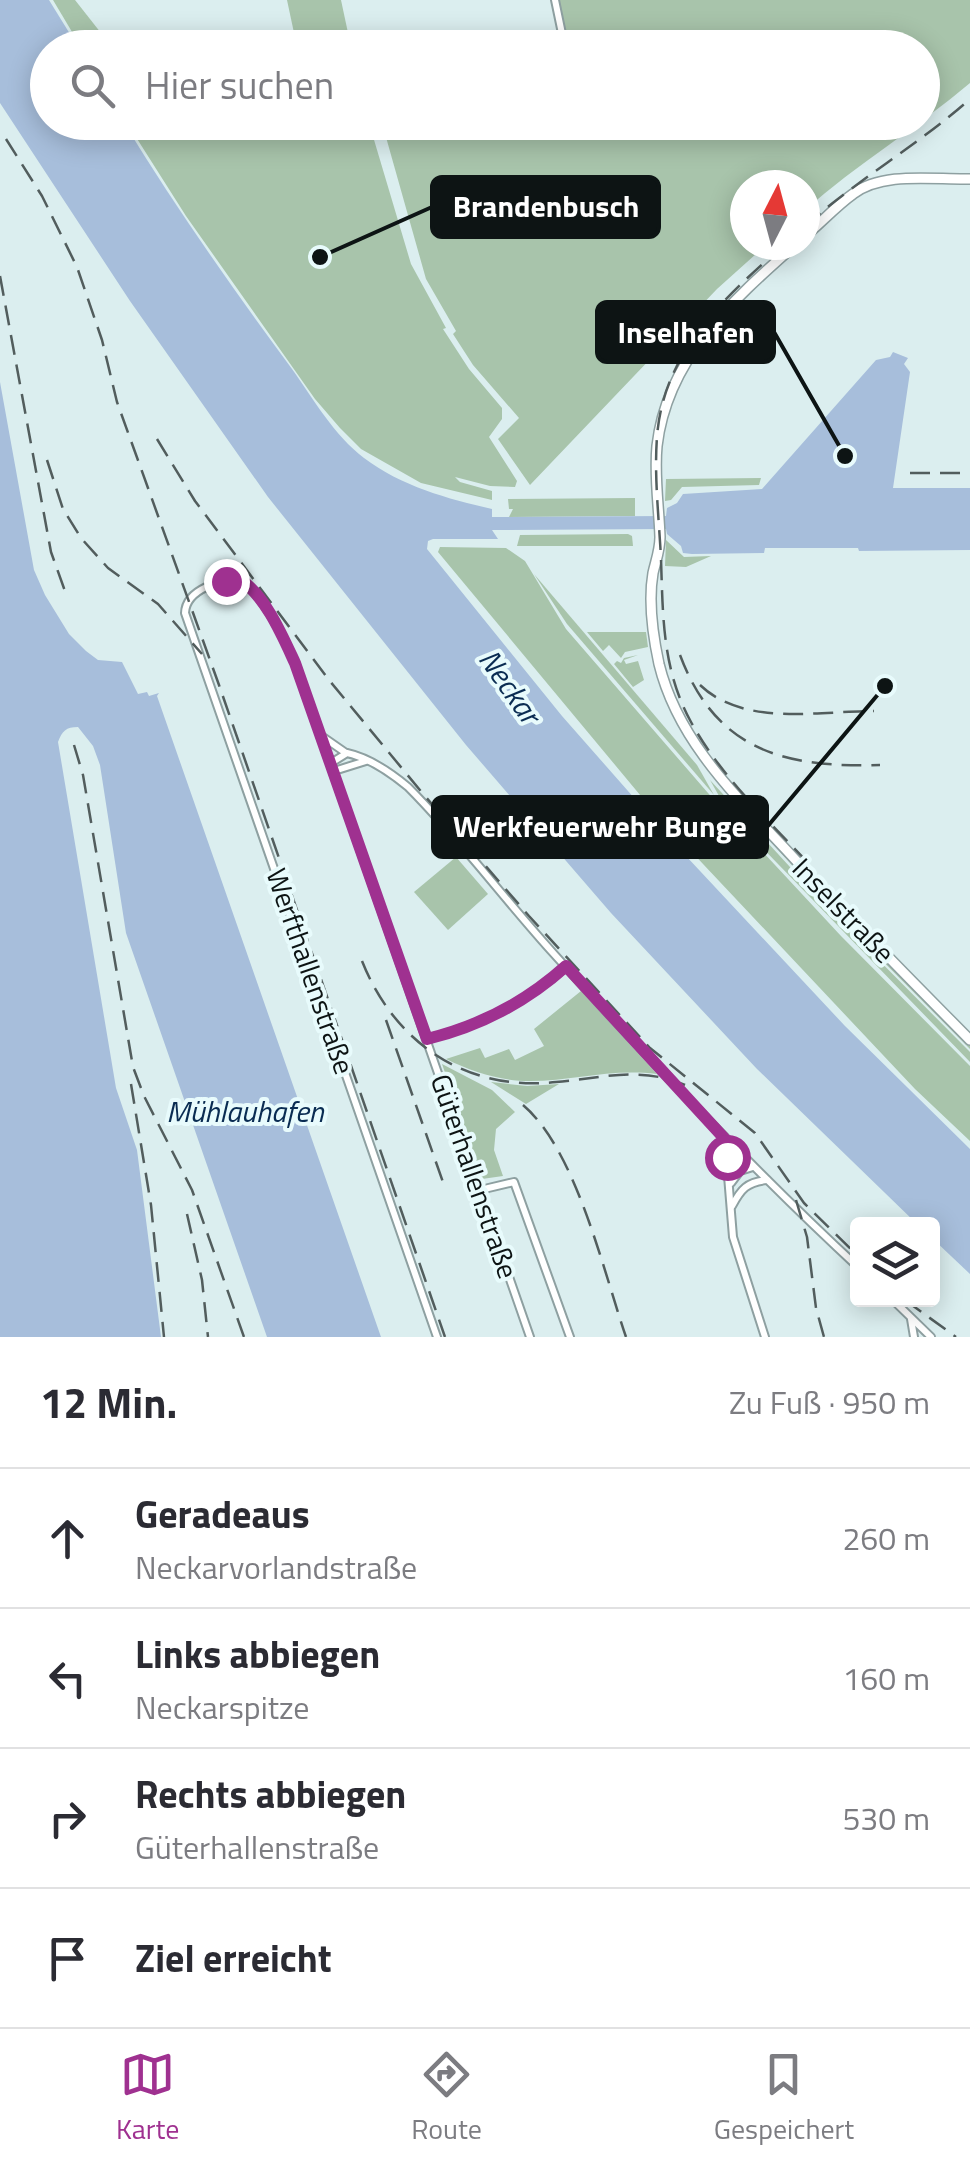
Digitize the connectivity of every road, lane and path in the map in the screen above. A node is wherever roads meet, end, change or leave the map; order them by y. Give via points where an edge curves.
1 (556, 0) edge
2 (562, 30) edge
3 (970, 179) edge
4 (820, 223) edge
5 (779, 260) edge
6 (185, 606) joint
7 (322, 736) junction
8 (346, 753) junction
9 (366, 761) junction
10 (332, 767) junction
11 (566, 966) junction
12 (427, 1039) junction
13 (970, 1040) edge
14 (724, 1138) junction
15 (753, 1166) junction
16 (767, 1180) junction
17 (751, 1182) junction
18 (730, 1184) junction
19 (480, 1190) junction
20 (732, 1207) junction
21 (850, 1259) edge
22 (899, 1307) edge
23 (911, 1318) junction
24 (437, 1337) edge
25 (530, 1337) edge
26 (570, 1337) edge
27 (765, 1337) edge
28 (914, 1337) edge
29 (931, 1337) edge

1 - 2 street
3 - 4 street via 869,185
5 - 13 street, Inselstraße via 719,315 689,357 659,435 654,636 665,683 687,732 746,807
6 - 7 street, Güterhallenstraße via 192,594 244,581 283,637
6 - 24 street, Werfthallenstraße
7 - 8 street
7 - 10 street, Güterhallenstraße
8 - 9 street
8 - 10 street
9 - 10 street
9 - 11 street via 421,800
10 - 12 street, Güterhallenstraße
11 - 12 street via 501,1013
11 - 14 street
12 - 19 street, Güterhallenstraße
14 - 15 street
14 - 18 street
15 - 16 street
15 - 17 street
15 - 18 street
16 - 17 street
16 - 21 street
17 - 20 street
18 - 20 street
19 - 25 street, Güterhallenstraße
19 - 26 street via 514,1182
20 - 27 street via 737,1256
22 - 23 street
23 - 28 street
23 - 29 street

